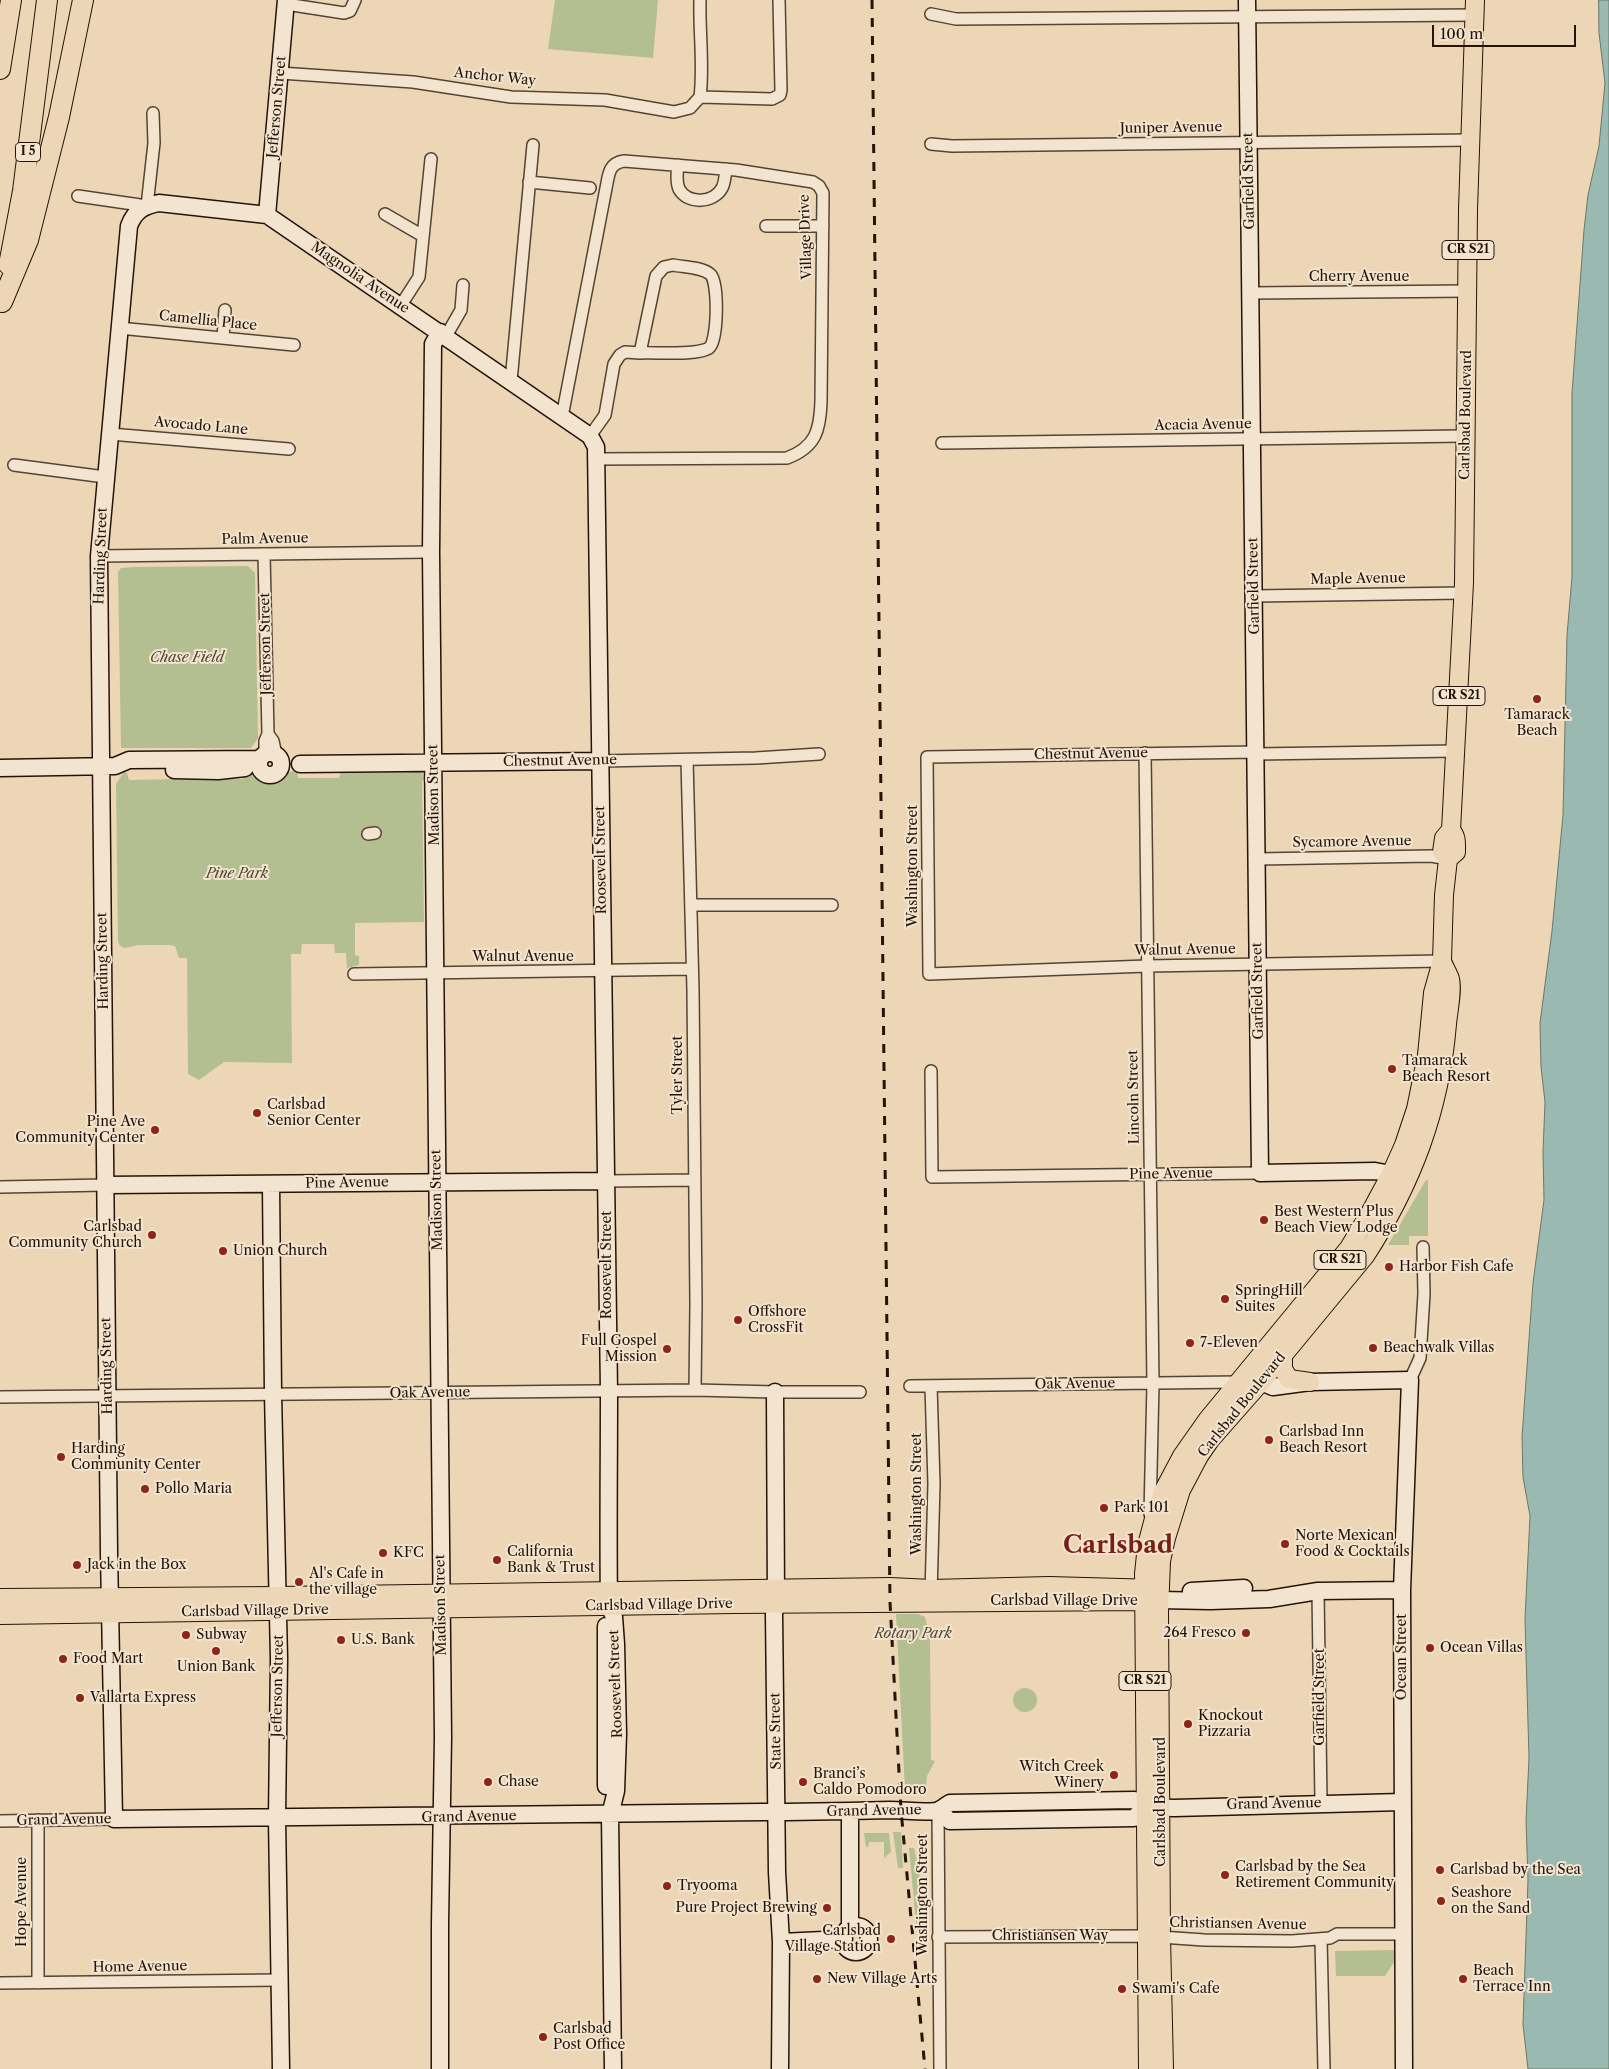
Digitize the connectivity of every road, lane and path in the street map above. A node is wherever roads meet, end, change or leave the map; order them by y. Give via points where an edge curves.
1 (11, 0) edge
2 (47, 0) edge
3 (82, 0) edge
4 (355, 0) edge
5 (700, 0) edge
6 (780, 0) edge
7 (1247, 0) edge
8 (286, 2) edge
9 (1475, 8) edge
10 (931, 14) dead end
11 (1248, 18) junction
12 (0, 68) edge
13 (280, 74) junction
14 (700, 97) junction
15 (153, 113) dead end
16 (1471, 140) junction
17 (1249, 142) junction
18 (931, 144) dead end
19 (533, 145) dead end
20 (430, 159) dead end
21 (678, 165) junction
22 (726, 169) junction
23 (529, 182) junction
24 (590, 188) dead end
25 (78, 196) dead end
26 (147, 206) junction
27 (385, 214) dead end
28 (267, 215) junction
29 (766, 226) dead end
30 (823, 226) junction
31 (423, 236) junction
32 (463, 285) dead end
33 (1468, 291) junction
34 (1250, 292) junction
35 (401, 305) junction
36 (1, 306) edge
37 (225, 310) dead end
38 (119, 328) junction
39 (443, 334) junction
40 (223, 338) junction
41 (294, 345) dead end
42 (640, 353) junction
43 (511, 381) junction
44 (562, 417) junction
45 (110, 434) junction
46 (590, 436) junction
47 (1464, 436) junction
48 (1252, 440) junction
49 (942, 443) dead end
50 (290, 449) dead end
51 (596, 460) junction
52 (14, 465) dead end
53 (106, 477) junction
54 (431, 552) junction
55 (264, 554) junction
56 (99, 556) junction
57 (1464, 593) junction
58 (1254, 596) junction
59 (1456, 751) junction
60 (1144, 753) junction
61 (1256, 753) junction
62 (819, 754) dead end
63 (927, 758) joint
64 (687, 760) junction
65 (270, 761) junction
66 (600, 761) junction
67 (434, 763) junction
68 (108, 766) junction
69 (0, 768) edge
70 (1257, 859) junction
71 (1448, 859) junction
72 (692, 905) junction
73 (832, 905) dead end
74 (1442, 961) junction
75 (1258, 964) junction
76 (1147, 966) junction
77 (692, 969) junction
78 (602, 971) junction
79 (436, 973) junction
80 (354, 974) dead end
81 (929, 974) joint
82 (931, 1071) dead end
83 (1260, 1173) junction
84 (1150, 1174) junction
85 (1399, 1178) junction
86 (694, 1180) junction
87 (606, 1181) junction
88 (437, 1182) junction
89 (271, 1184) junction
90 (105, 1185) junction
91 (0, 1187) edge
92 (1423, 1247) dead end
93 (1276, 1336) junction
94 (1284, 1355) junction
95 (1410, 1380) junction
96 (1239, 1382) junction
97 (1260, 1382) junction
98 (1310, 1382) junction
99 (1153, 1384) junction
100 (910, 1386) dead end
101 (931, 1386) junction
102 (695, 1390) junction
103 (609, 1392) junction
104 (775, 1392) junction
105 (860, 1392) dead end
106 (440, 1393) junction
107 (273, 1394) junction
108 (108, 1396) junction
109 (0, 1397) edge
110 (1218, 1431) junction
111 (1150, 1530) junction
112 (1402, 1590) junction
113 (1318, 1591) junction
114 (1153, 1594) junction
115 (931, 1596) junction
116 (776, 1597) junction
117 (0, 1598) edge
118 (609, 1599) junction
119 (441, 1601) junction
120 (278, 1603) junction
121 (110, 1606) junction
122 (0, 1615) edge
123 (1402, 1802) junction
124 (1321, 1803) junction
125 (1154, 1807) junction
126 (854, 1811) junction
127 (938, 1811) junction
128 (777, 1812) junction
129 (610, 1815) junction
130 (442, 1817) junction
131 (277, 1818) junction
132 (114, 1819) junction
133 (0, 1820) edge
134 (38, 1820) junction
135 (1403, 1934) junction
136 (1153, 1936) junction
137 (938, 1937) junction
138 (1321, 1939) junction
139 (781, 1942) junction
140 (280, 1980) junction
141 (0, 1983) edge
142 (38, 1983) junction
143 (281, 2069) edge
144 (440, 2069) edge
145 (613, 2069) edge
146 (780, 2069) edge
147 (940, 2069) edge
148 (1148, 2069) edge
149 (1164, 2069) edge
150 (1324, 2069) edge
151 (1404, 2069) edge

1 - 12 highway
2 - 36 highway, I 5 via 23,191
3 - 36 highway via 59,117 28,240
4 - 8 street via 350,11 344,13
5 - 14 street
6 - 14 street via 780,95 772,99
7 - 11 street, Garfield Street
8 - 13 street, Jefferson Street
9 - 11 street
9 - 16 main road, Carlsbad Boulevard / CR S21
10 - 11 street via 956,19
11 - 17 street, Garfield Street
13 - 14 street, Anchor Way via 414,82 511,96 605,100 674,112 690,108
13 - 28 street, Jefferson Street
15 - 26 street via 154,143
16 - 17 street, Juniper Avenue
16 - 33 main road, Carlsbad Boulevard / CR S21
17 - 18 street, Juniper Avenue
17 - 34 street, Garfield Street
19 - 23 street
20 - 31 street
21 - 22 street, Village Drive
21 - 22 street via 677,181 683,194 708,200 723,187
21 - 44 street, Village Drive via 624,160 610,170
22 - 30 street, Village Drive via 813,182 823,193
23 - 24 street
23 - 43 street
25 - 26 street, Magnolia Avenue
26 - 28 street, Magnolia Avenue via 159,204
26 - 38 street, Harding Street via 132,218 130,226
27 - 31 street
28 - 35 street, Magnolia Avenue
29 - 30 street
30 - 51 street, Village Drive via 820,423 814,440 787,458
31 - 35 street via 419,277
32 - 39 street via 461,310
33 - 34 street, Cherry Avenue
33 - 47 main road, Carlsbad Boulevard / CR S21
34 - 48 street, Garfield Street
35 - 39 street, Magnolia Avenue
37 - 40 street
38 - 40 street, Camellia Place
38 - 45 street, Harding Street
39 - 43 street, Magnolia Avenue
39 - 54 street, Madison Street via 433,344
40 - 41 street, Camellia Place
42 - 42 street via 697,352 709,347 715,338 716,285 710,273 672,266 660,271 654,282
42 - 46 street via 625,352 614,364 605,416
43 - 44 street, Magnolia Avenue
44 - 46 street, Magnolia Avenue
45 - 50 street, Avocado Lane
45 - 53 street, Harding Street
46 - 51 street via 596,447
47 - 48 street, Acacia Avenue
47 - 57 main road, Carlsbad Boulevard / CR S21
48 - 49 street, Acacia Avenue
48 - 58 street, Garfield Street
51 - 66 street, Roosevelt Street
52 - 53 street
53 - 56 street, Harding Street
54 - 55 street, Palm Avenue
54 - 67 street, Madison Street
55 - 56 street, Palm Avenue
55 - 65 street, Jefferson Street via 268,734 265,741
56 - 68 street, Harding Street
57 - 58 street, Maple Avenue
57 - 59 main road, Carlsbad Boulevard / CR S21
58 - 61 street, Garfield Street
59 - 61 street, Chestnut Avenue
59 - 71 main road, Carlsbad Boulevard / CR S21 via 1451,830 1444,838 1442,852
60 - 61 street, Chestnut Avenue
60 - 63 street, Chestnut Avenue
60 - 76 street, Lincoln Street
61 - 70 street, Garfield Street
62 - 64 street, Chestnut Avenue
63 - 81 street, Washington Street
64 - 66 street, Chestnut Avenue
64 - 72 street, Tyler Street
65 - 67 street, Chestnut Avenue via 293,768 300,764
65 - 68 street, Chestnut Avenue via 129,760
66 - 67 street, Chestnut Avenue
66 - 78 street, Roosevelt Street
67 - 79 street, Madison Street
68 - 69 street, Chestnut Avenue
68 - 90 street, Harding Street
70 - 71 street, Sycamore Avenue via 1430,856
70 - 75 street, Garfield Street
71 - 74 main road, Carlsbad Boulevard / CR S21
72 - 73 street
72 - 77 street, Tyler Street
74 - 75 street, Walnut Avenue
74 - 85 main road, Carlsbad Boulevard / CR S21 via 1450,980 1441,1072 1427,1130
75 - 76 street, Walnut Avenue
75 - 83 street, Garfield Street
76 - 81 street, Walnut Avenue
76 - 84 street, Lincoln Street
77 - 78 street, Walnut Avenue
77 - 86 street, Tyler Street
78 - 79 street, Walnut Avenue
78 - 87 street, Roosevelt Street
79 - 80 street, Walnut Avenue
79 - 88 street, Madison Street
82 - 84 street, Pine Avenue via 932,1177
83 - 84 street, Pine Avenue
83 - 85 street, Pine Avenue via 1375,1171
84 - 99 street, Lincoln Street
85 - 93 main road, Carlsbad Boulevard / CR S21 via 1349,1248
85 - 94 main road, Carlsbad Boulevard / CR S21 via 1385,1224 1365,1256
86 - 87 street, Pine Avenue
86 - 102 street, Tyler Street
87 - 88 street, Pine Avenue
87 - 103 street, Roosevelt Street
88 - 89 street, Pine Avenue
88 - 106 street, Madison Street
89 - 90 street, Pine Avenue
89 - 107 street, Jefferson Street
90 - 91 street, Pine Avenue
90 - 108 street, Harding Street
92 - 95 street, Ocean Street via 1420,1358
93 - 96 main road, Carlsbad Boulevard / CR S21
93 - 97 main road via 1268,1357 1258,1370
94 - 97 main road, Carlsbad Boulevard / CR S21
94 - 98 main road via 1283,1370 1289,1379
95 - 98 street
95 - 112 street, Ocean Street
96 - 99 street, Oak Avenue
96 - 110 main road
96 - 111 main road, Carlsbad Boulevard / CR S21 via 1182,1456 1164,1490
97 - 98 street via 1273,1387
97 - 110 main road, Carlsbad Boulevard / CR S21
99 - 101 street, Oak Avenue
99 - 111 street, Lincoln Street
100 - 101 street, Oak Avenue
101 - 115 street, Washington Street via 934,1484
102 - 103 street, Oak Avenue
102 - 104 street, Oak Avenue
103 - 106 street, Oak Avenue
103 - 118 street, Roosevelt Street
104 - 105 street, Oak Avenue
104 - 116 street, State Street
106 - 107 street, Oak Avenue
106 - 119 street, Madison Street
107 - 108 street, Oak Avenue
107 - 120 street, Jefferson Street
108 - 109 street, Oak Avenue
108 - 121 street, Harding Street
110 - 114 main road, Carlsbad Boulevard / CR S21 via 1191,1470 1175,1507
111 - 114 main road, Carlsbad Boulevard / CR S21 via 1144,1574
112 - 113 street, Carlsbad Village Drive
112 - 123 street, Ocean Street
113 - 114 street, Carlsbad Village Drive via 1269,1599 1210,1602
113 - 124 street, Garfield Street
114 - 115 main road, Carlsbad Village Drive
114 - 125 main road, Carlsbad Boulevard / CR S21
115 - 116 main road, Carlsbad Village Drive
116 - 118 main road, Carlsbad Village Drive
116 - 128 street, State Street
117 - 121 main road, Carlsbad Village Drive
118 - 119 main road, Carlsbad Village Drive
118 - 129 street, Roosevelt Street via 614,1617 618,1720 616,1791
119 - 120 main road, Carlsbad Village Drive
119 - 130 street, Madison Street
120 - 121 main road, Carlsbad Village Drive
120 - 131 street, Jefferson Street
121 - 122 main road, Carlsbad Village Drive
121 - 132 street, Harding Street
123 - 124 street, Grand Avenue
123 - 135 street, Ocean Street
124 - 125 street, Grand Avenue
125 - 127 street, Grand Avenue via 1134,1800 1040,1800 950,1802
125 - 136 main road, Carlsbad Boulevard / CR S21
126 - 127 street, Grand Avenue
126 - 128 street, Grand Avenue
126 - 139 street via 851,1931
127 - 137 street, Washington Street
128 - 129 street, Grand Avenue
128 - 139 street, State Street
129 - 130 street, Grand Avenue
129 - 145 street, Roosevelt Street
130 - 131 street, Grand Avenue
130 - 144 street, Madison Street
131 - 132 street, Grand Avenue
131 - 140 street, Jefferson Street
132 - 134 street, Grand Avenue
133 - 134 street, Grand Avenue
134 - 142 street, Hope Avenue
135 - 138 street, Christiansen Avenue via 1337,1934
135 - 151 street, Ocean Street
136 - 137 street, Christiansen Way
136 - 138 street, Christiansen Avenue via 1292,1941
136 - 148 main road, Carlsbad Boulevard / CR S21
136 - 149 main road, Carlsbad Boulevard / CR S21
137 - 147 street, Washington Street
138 - 150 street
139 - 146 street, State Street
140 - 142 street, Home Avenue
140 - 143 street, Jefferson Street
141 - 142 street, Home Avenue

